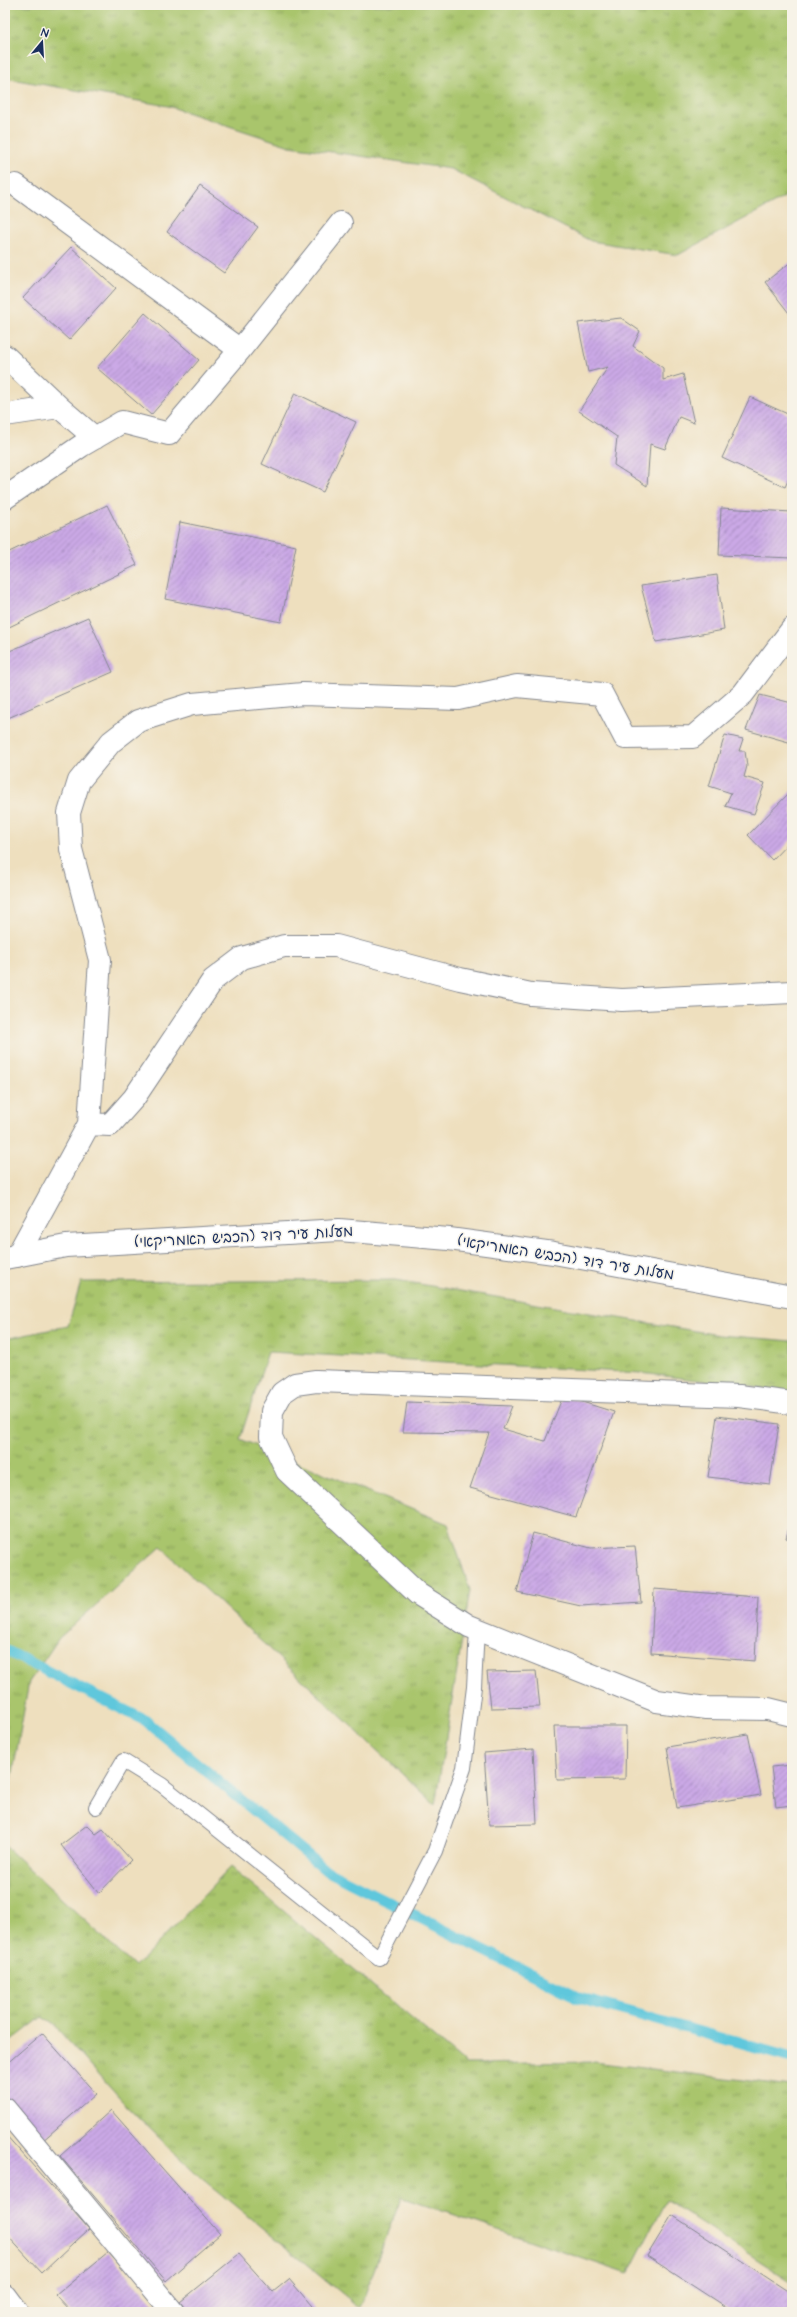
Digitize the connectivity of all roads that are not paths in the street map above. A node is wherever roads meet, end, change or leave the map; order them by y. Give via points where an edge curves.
1 (16, 185) dead end
2 (342, 223) dead end
3 (240, 350) junction
4 (5, 356) edge
5 (59, 407) junction
6 (5, 415) edge
7 (95, 438) junction
8 (5, 498) edge
9 (792, 629) edge
10 (792, 992) edge
11 (89, 1124) junction
12 (11, 1257) edge
13 (792, 1297) edge
14 (792, 1403) edge
15 (477, 1629) junction
16 (792, 1714) edge
17 (96, 1807) dead end
18 (5, 2109) edge
19 (5, 2296) edge
20 (17, 2312) edge
21 (173, 2312) edge

1 - 3 street
2 - 3 street
3 - 7 street via 169,434 122,422
4 - 5 street
5 - 6 street
5 - 7 street
7 - 8 street
9 - 11 street via 743,694 693,737 625,738 602,694 517,686 458,699 303,694 206,702 138,721 111,742 79,781 69,813 71,850 100,960
10 - 11 street via 622,1000 531,994 336,946 284,946 242,958 213,980 134,1098 110,1125
11 - 12 street
12 - 13 street, מעלות עיר דוד (הכביש האמריקאי) via 66,1246 339,1230 449,1239 554,1253
14 - 15 street via 739,1396 316,1381 295,1384 282,1393 272,1411 271,1437 287,1471 418,1594
15 - 16 street via 657,1702 706,1708 768,1709
15 - 17 lane via 474,1687 464,1768 435,1851 379,1958 162,1785 123,1761
18 - 21 street
19 - 20 street

